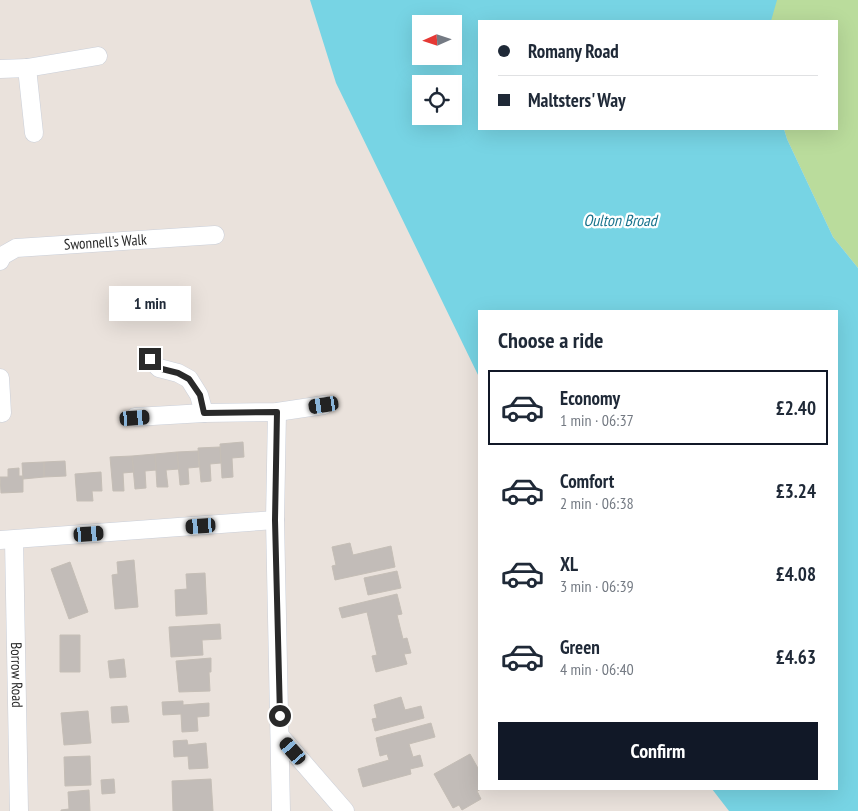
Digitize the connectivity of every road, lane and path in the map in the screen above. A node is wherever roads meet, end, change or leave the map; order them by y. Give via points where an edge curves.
1 (98, 56) dead end
2 (27, 68) junction
3 (0, 69) edge
4 (34, 133) dead end
5 (215, 235) dead end
6 (0, 261) edge
7 (150, 359) dead end
8 (0, 378) edge
9 (324, 405) dead end
10 (277, 412) junction
11 (2, 413) dead end
12 (204, 413) junction
13 (135, 418) dead end
14 (275, 520) junction
15 (7, 540) edge
16 (280, 736) junction
17 (19, 811) edge
18 (281, 811) edge
19 (345, 811) edge

1 - 2 street
2 - 3 street
2 - 4 street
5 - 6 street, Swonnell's Walk via 16,248 2,256
7 - 12 street via 158,368 189,379 200,395
8 - 11 street
9 - 10 street
10 - 12 street
10 - 14 street
12 - 13 street
14 - 15 street
14 - 16 street
15 - 17 street, Borrow Road
16 - 18 street
16 - 19 street

